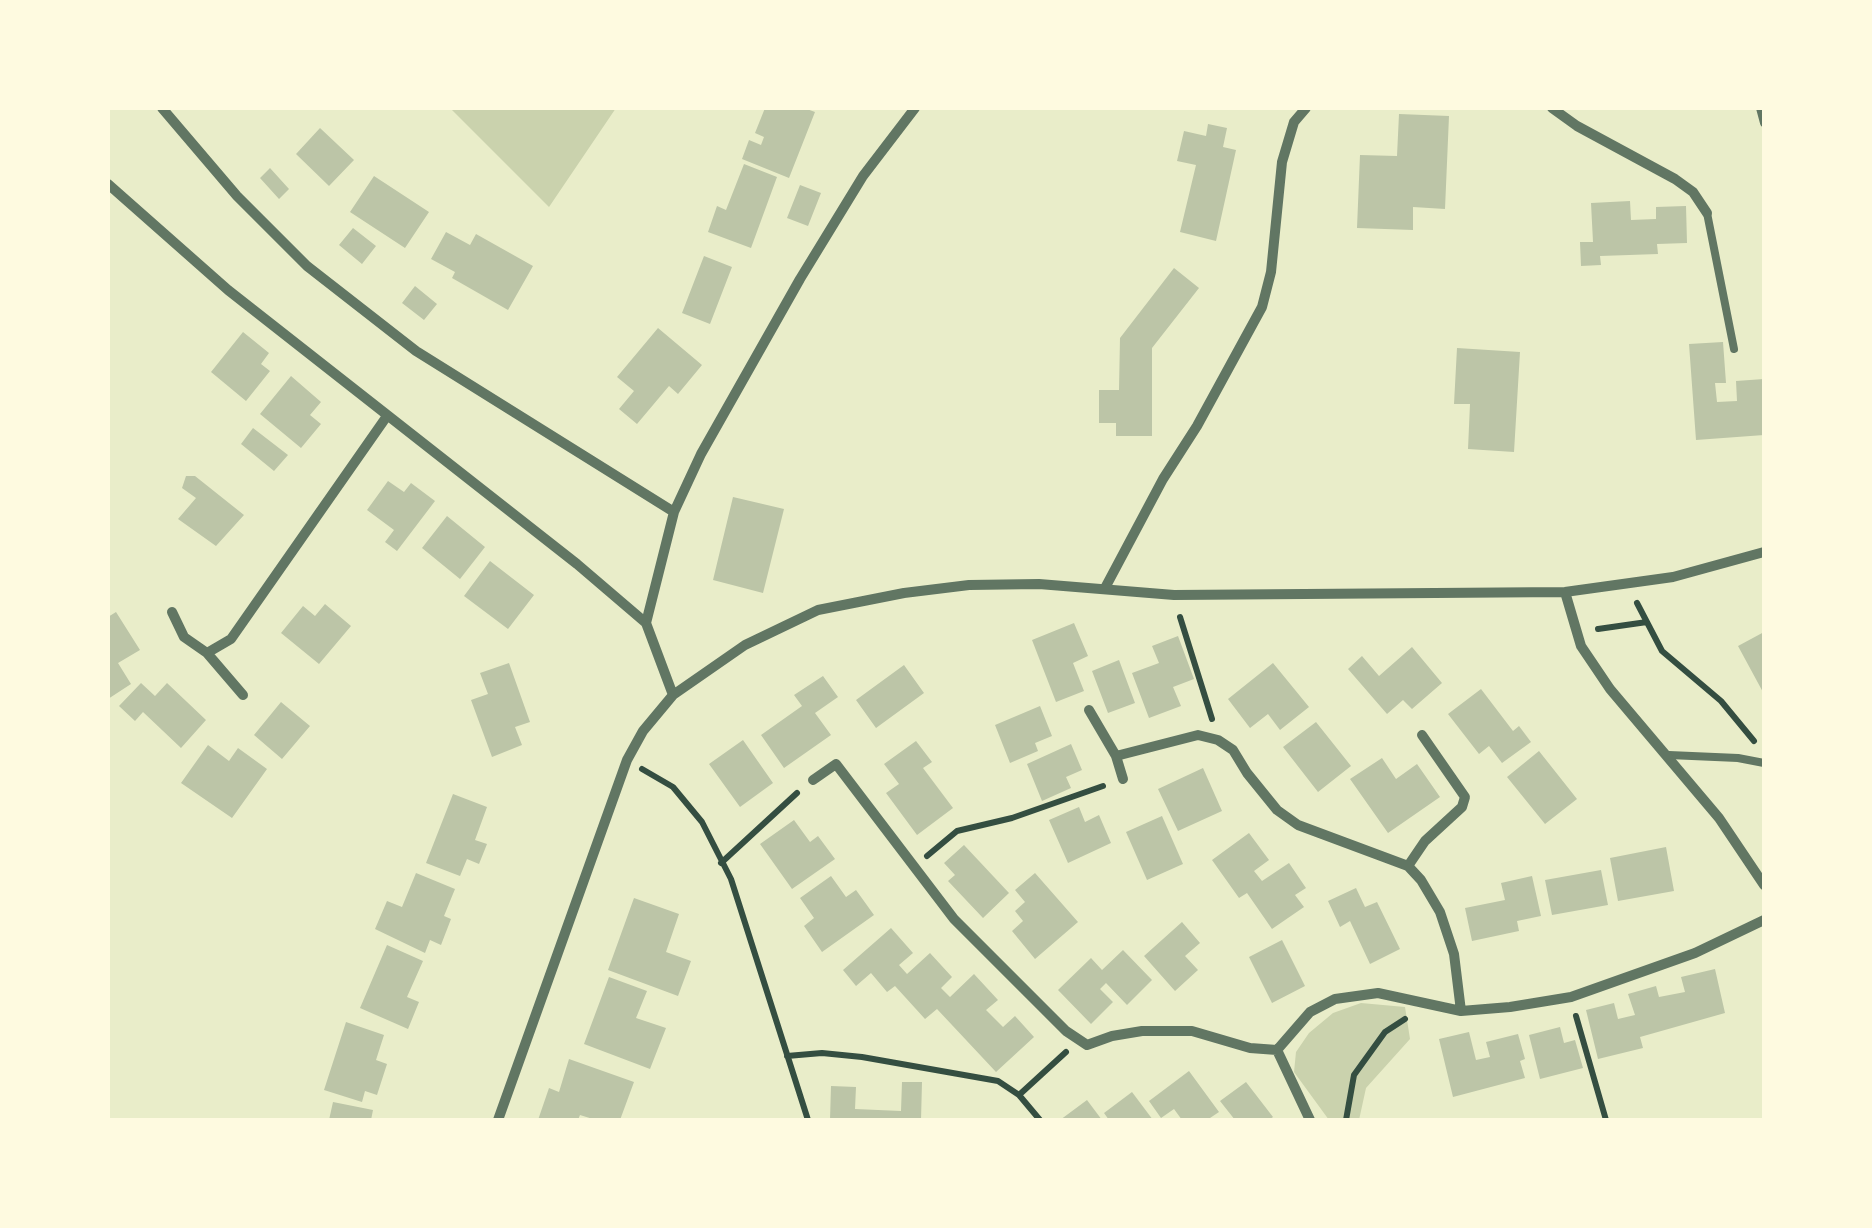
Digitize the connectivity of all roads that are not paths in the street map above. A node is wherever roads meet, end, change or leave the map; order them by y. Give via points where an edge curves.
1 (162, 108) edge
2 (915, 108) edge
3 (1306, 108) edge
4 (1552, 108) edge
5 (1760, 108) edge
6 (1764, 123) edge
7 (108, 184) edge
8 (1708, 213) joint
9 (1734, 350) dead end
10 (387, 416) junction
11 (674, 512) junction
12 (1764, 552) edge
13 (1105, 588) junction
14 (1565, 592) junction
15 (172, 612) dead end
16 (646, 623) junction
17 (207, 653) junction
18 (243, 695) dead end
19 (672, 695) junction
20 (1089, 710) dead end
21 (1422, 735) dead end
22 (1668, 755) junction
23 (1116, 756) junction
24 (1764, 763) edge
25 (1123, 778) road end
26 (813, 780) road end
27 (1408, 866) junction
28 (1764, 885) edge
29 (1764, 920) edge
30 (1461, 1011) junction
31 (1276, 1050) junction
32 (498, 1120) edge
33 (1310, 1120) edge

1 - 11 street via 307,266 432,362
2 - 11 street via 863,176 800,279
3 - 13 street via 1294,122 1282,162 1262,307
4 - 8 street via 1675,179
5 - 6 lane
7 - 10 street
8 - 9 lane
10 - 16 street
10 - 17 street via 231,639
11 - 16 street
12 - 14 street via 1672,576
13 - 14 street via 1174,595
13 - 19 street via 969,585 818,610 745,645
14 - 22 street via 1581,646
15 - 17 street via 184,636
16 - 19 street
17 - 18 street
19 - 32 street via 627,760
20 - 23 street
21 - 27 street via 1466,797
22 - 24 lane
22 - 28 street
23 - 25 street
23 - 27 street via 1198,735 1218,740 1298,825
26 - 31 street via 836,764 954,919 1087,1045 1142,1031 1192,1031
27 - 30 street via 1440,912
29 - 30 street via 1695,953 1570,997
30 - 31 street via 1378,993 1334,999 1310,1012
31 - 33 street

